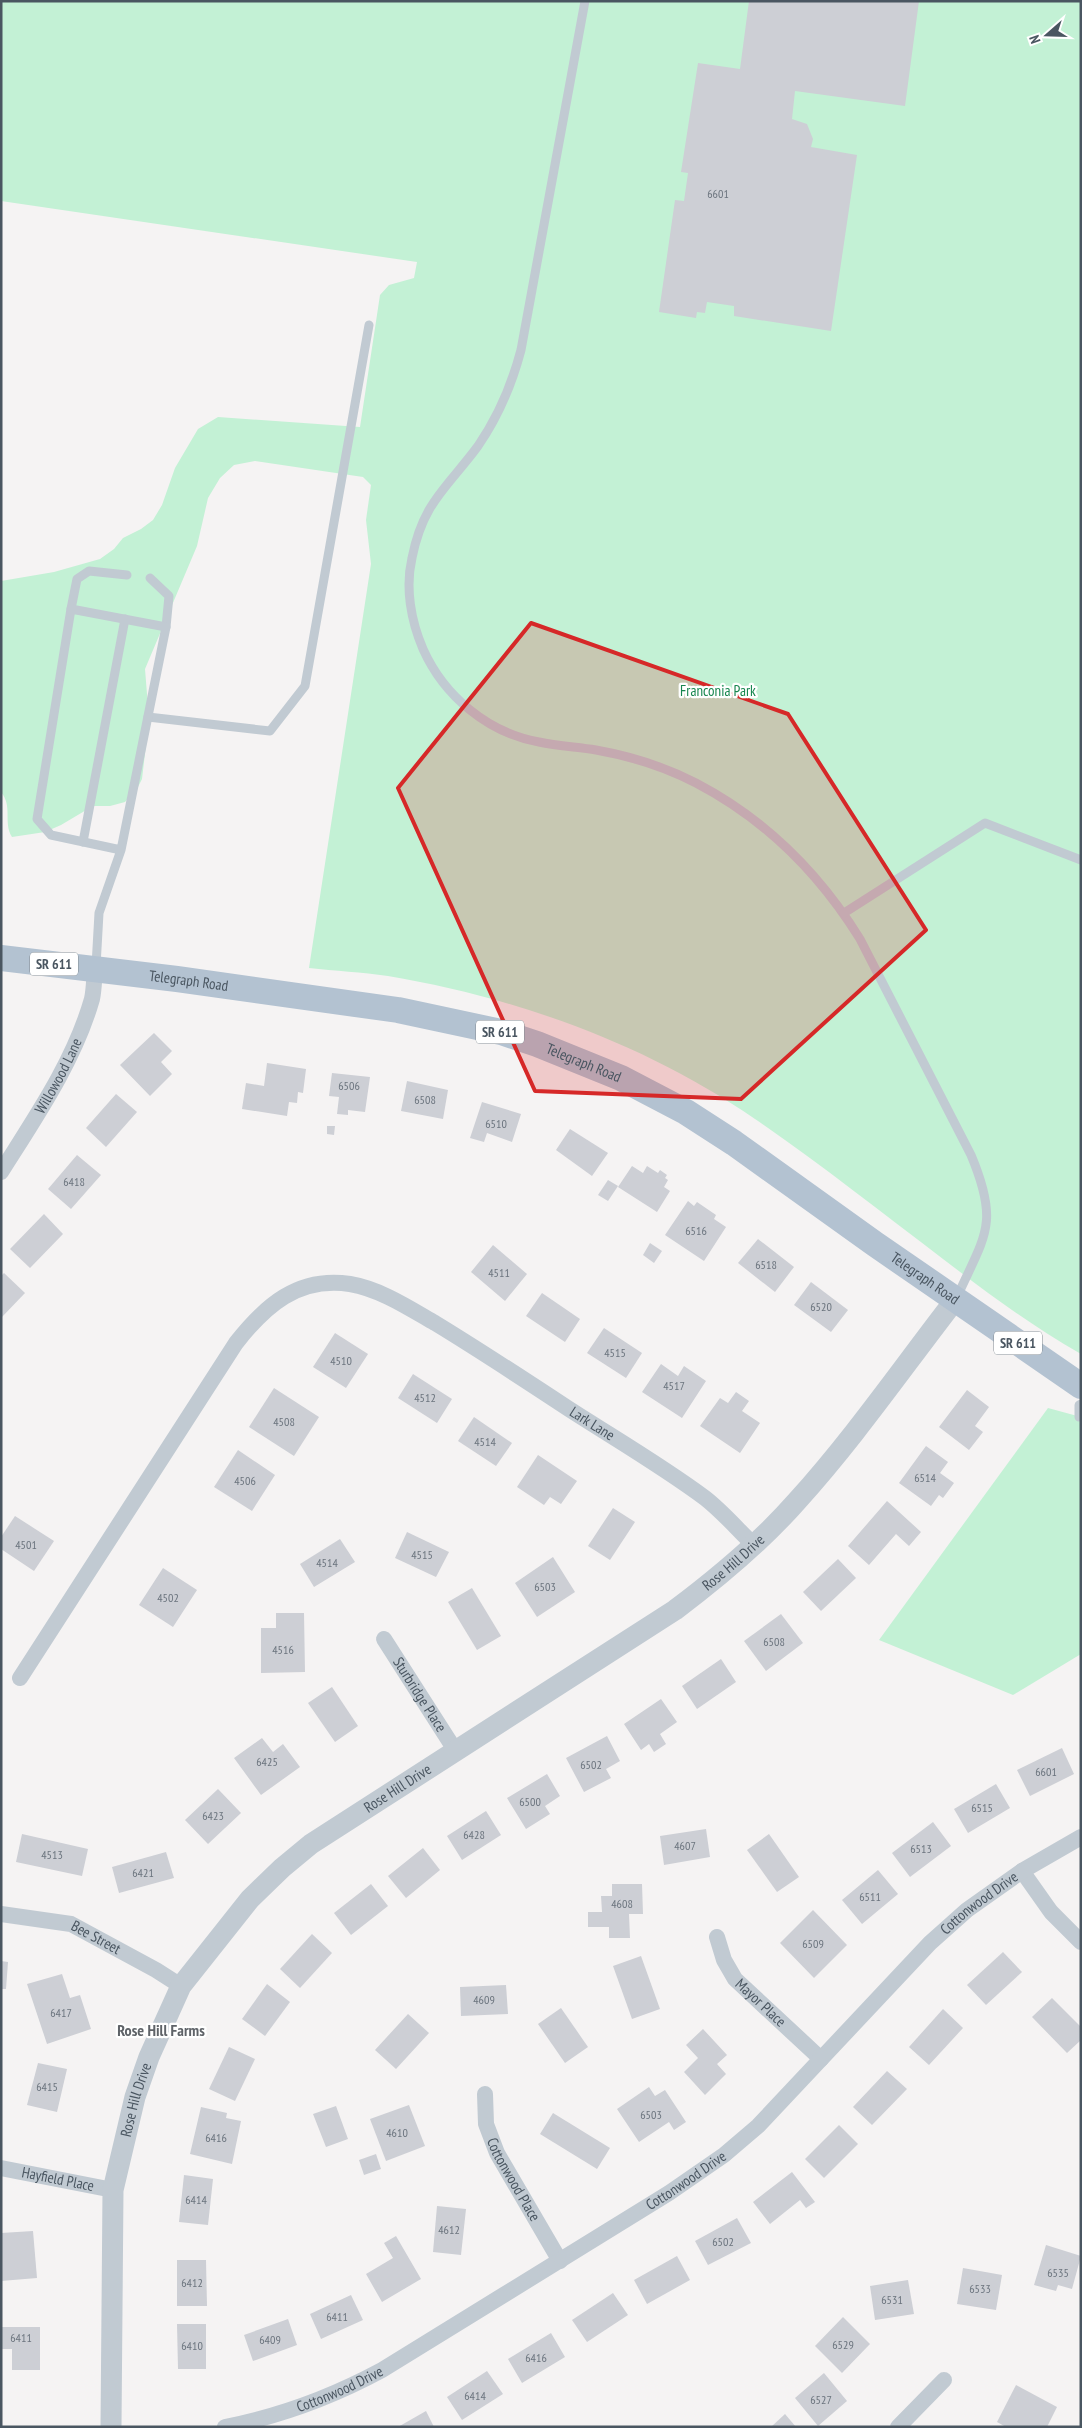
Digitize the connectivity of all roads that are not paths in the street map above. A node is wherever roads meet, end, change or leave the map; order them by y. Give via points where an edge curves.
1 (585, 1) edge
2 (369, 325) dead end
3 (127, 575) dead end
4 (150, 578) dead end
5 (71, 609) junction
6 (125, 619) junction
7 (166, 627) junction
8 (148, 717) junction
9 (83, 842) junction
10 (121, 850) junction
11 (1081, 860) edge
12 (844, 913) junction
13 (1, 958) edge
14 (95, 969) junction
15 (1, 1172) edge
16 (955, 1300) junction
17 (1081, 1386) edge
18 (1081, 1404) edge
19 (1079, 1417) dead end
20 (754, 1545) junction
21 (384, 1640) dead end
22 (20, 1678) dead end
23 (455, 1750) junction
24 (1081, 1837) edge
25 (1022, 1871) junction
26 (1, 1914) edge
27 (718, 1936) dead end
28 (1081, 1942) edge
29 (181, 1986) junction
30 (821, 2059) junction
31 (485, 2094) dead end
32 (1, 2168) edge
33 (113, 2190) junction
34 (560, 2260) junction
35 (944, 2380) dead end
36 (111, 2427) edge
37 (225, 2427) edge
38 (898, 2427) edge

1 - 12 lane via 521,350 514,375 490,427 435,498 417,535 409,592 418,635 428,660 450,691 490,724 538,742 631,758 694,782 764,826 792,851
2 - 8 lane via 305,686 270,731
3 - 5 lane via 89,571 76,579
4 - 7 lane via 169,596
5 - 6 lane
5 - 9 lane via 37,819 51,835
6 - 7 lane
6 - 9 lane
7 - 8 lane
8 - 10 lane
9 - 10 lane
10 - 14 lane via 99,913
11 - 12 lane via 985,823
12 - 16 lane via 971,1155 983,1185 987,1229
13 - 14 main road, Telegraph Road / SR 611
14 - 15 street, Willowood Lane via 92,998 80,1032 52,1090
14 - 16 main road, Telegraph Road / SR 611 via 398,1010 492,1030 537,1044 622,1078 686,1112
16 - 17 main road, Telegraph Road / SR 611
16 - 20 street, Rose Hill Drive via 820,1474
18 - 19 lane
20 - 22 street, Lark Lane via 706,1499 422,1315 369,1289 330,1283 311,1286 271,1304 236,1343
20 - 23 street, Rose Hill Drive via 675,1610
21 - 23 street, Sturbridge Place
23 - 29 street, Rose Hill Drive via 340,1824 282,1868 225,1928
24 - 25 street, Cottonwood Drive
25 - 28 street via 1051,1912
25 - 30 street, Cottonwood Drive via 967,1910 930,1942
26 - 29 street, Bee Street via 71,1924
27 - 30 street, Mayor Place via 724,1960 735,1979
29 - 33 street, Rose Hill Drive via 135,2097
30 - 34 street, Cottonwood Drive via 758,2126 724,2155
31 - 34 street, Cottonwood Place via 486,2124 496,2154
32 - 33 street, Hayfield Place
33 - 36 street, Rose Hill Drive
34 - 37 street, Cottonwood Drive via 350,2387 286,2412
35 - 38 street

